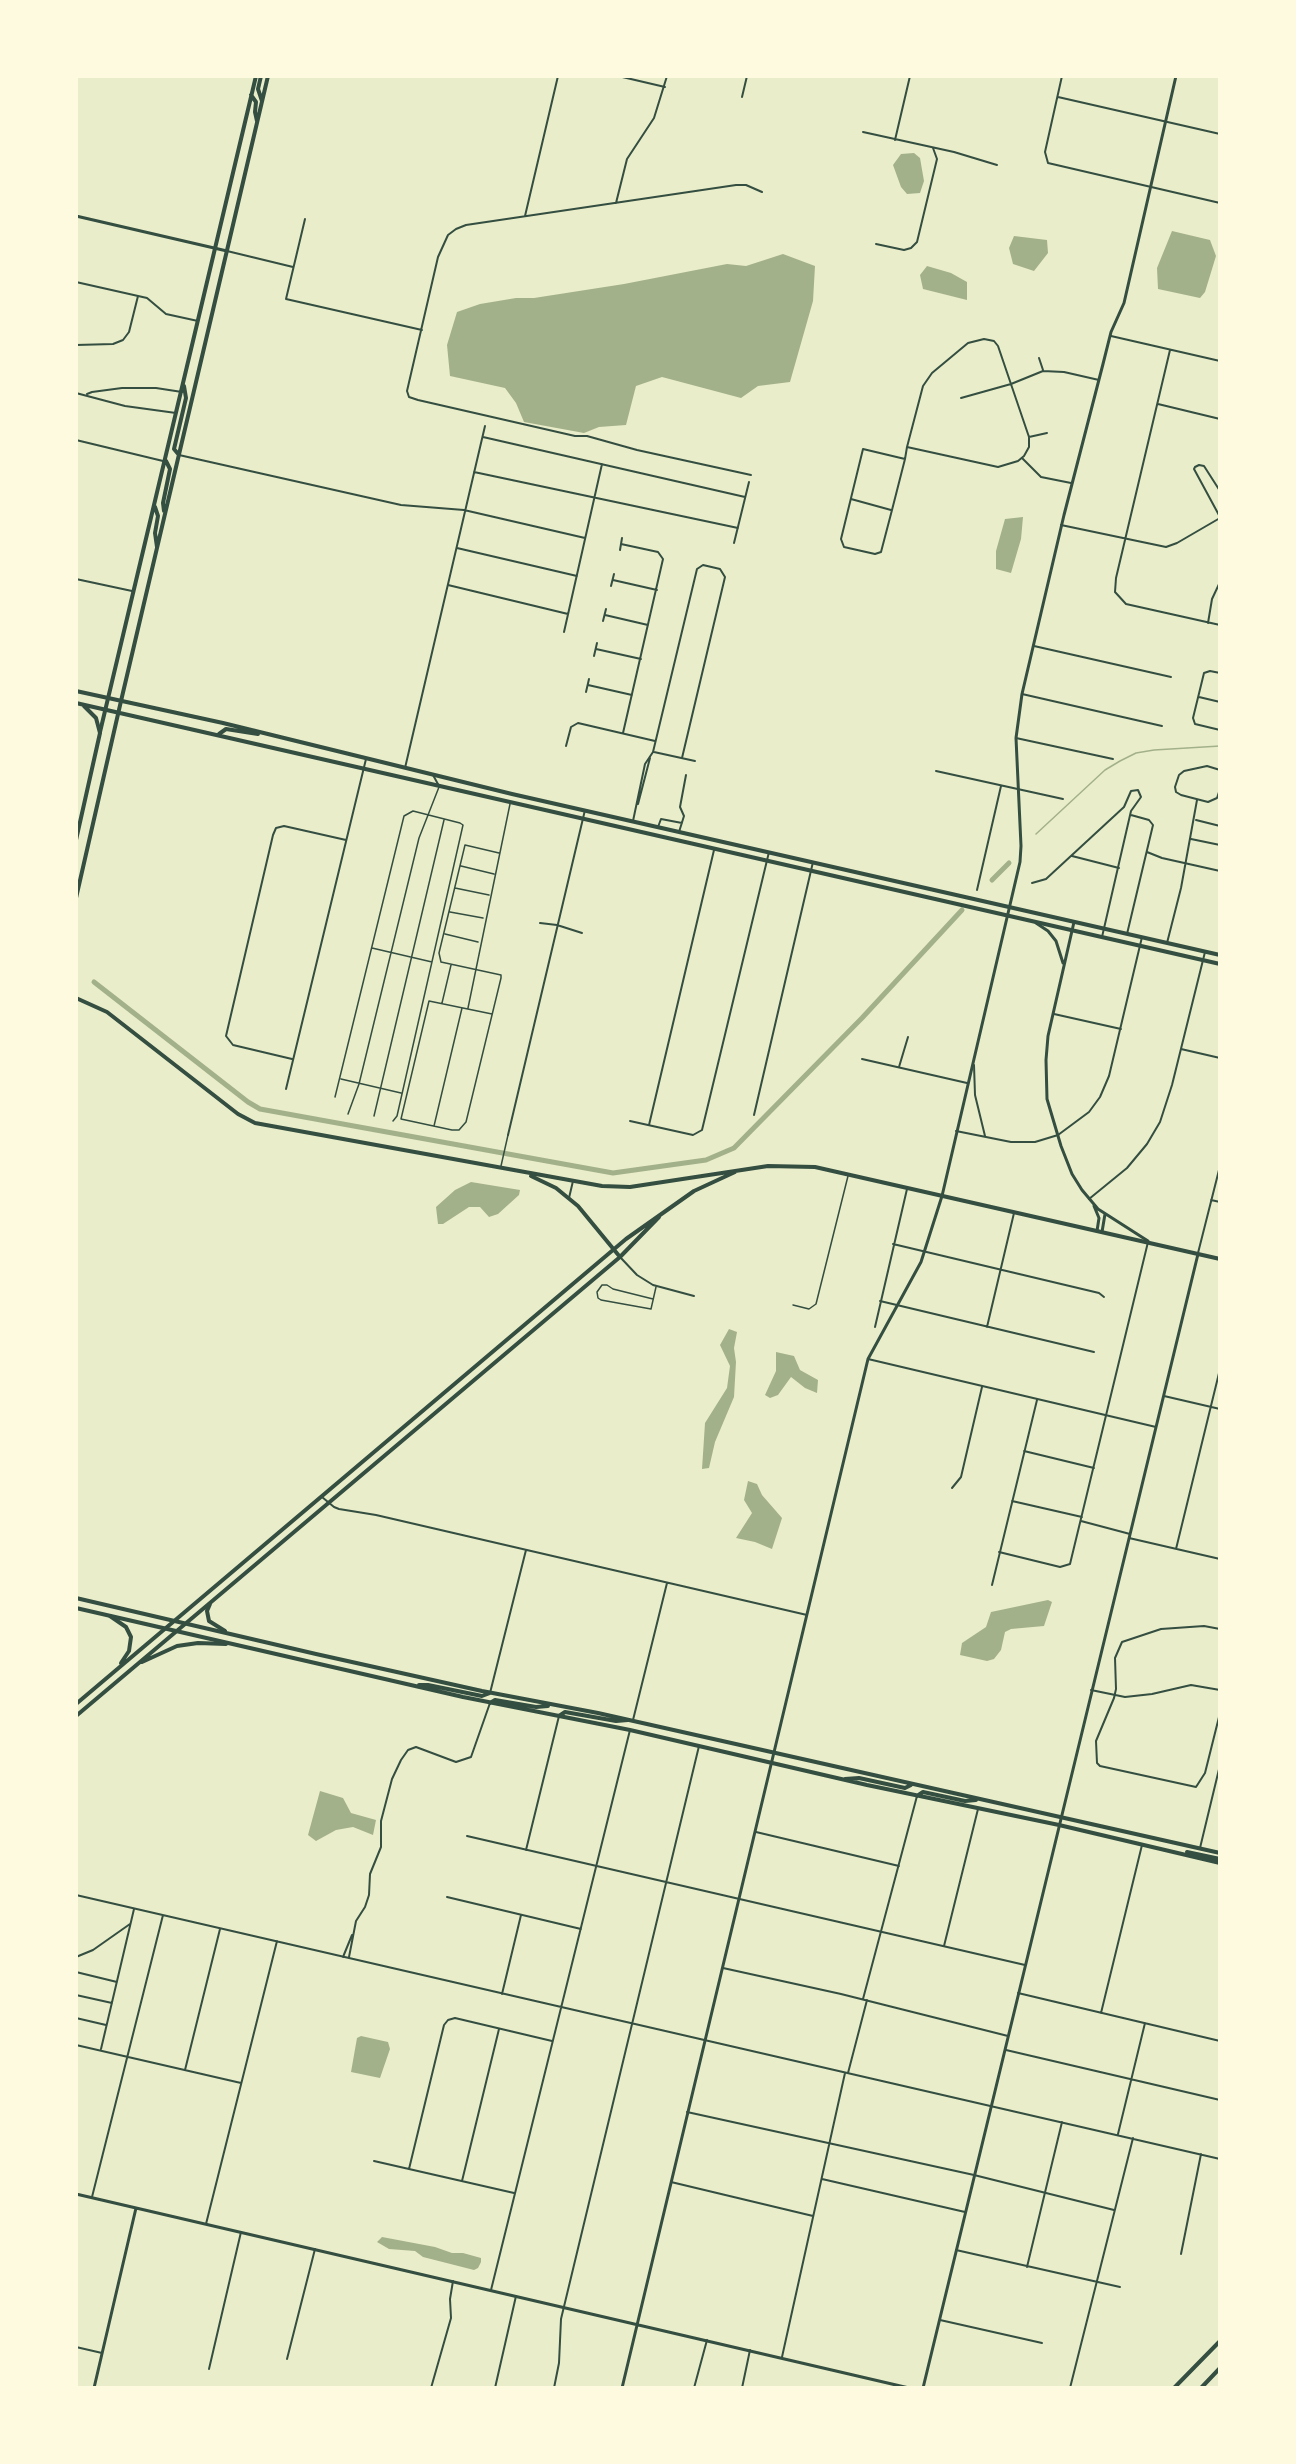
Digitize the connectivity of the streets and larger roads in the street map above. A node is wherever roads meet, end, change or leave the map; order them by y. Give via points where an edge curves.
1 (256, 76) edge
2 (261, 76) edge
3 (268, 76) edge
4 (558, 76) edge
5 (618, 76) edge
6 (667, 76) edge
7 (747, 76) edge
8 (910, 76) edge
9 (1062, 76) edge
10 (1176, 76) edge
11 (665, 87) junction
12 (251, 95) junction
13 (742, 97) dead end
14 (1058, 97) junction
15 (262, 101) junction
16 (258, 121) junction
17 (1166, 122) junction
18 (862, 132) dead end
19 (1220, 134) edge
20 (895, 140) junction
21 (933, 148) junction
22 (998, 165) dead end
23 (1151, 188) junction
24 (762, 192) dead end
25 (616, 202) junction
26 (1220, 203) edge
27 (76, 216) edge
28 (525, 216) junction
29 (305, 219) dead end
30 (876, 244) dead end
31 (215, 248) junction
32 (227, 251) junction
33 (293, 267) junction
34 (76, 282) edge
35 (138, 296) junction
36 (198, 321) junction
37 (422, 330) junction
38 (1110, 336) junction
39 (76, 345) edge
40 (1170, 350) junction
41 (1039, 358) dead end
42 (1220, 361) edge
43 (1043, 371) junction
44 (1099, 380) junction
45 (184, 382) junction
46 (1011, 384) junction
47 (182, 392) junction
48 (76, 393) edge
49 (86, 395) junction
50 (961, 398) dead end
51 (1158, 404) junction
52 (177, 413) junction
53 (1220, 418) edge
54 (485, 426) dead end
55 (1047, 432) dead end
56 (483, 437) junction
57 (1029, 437) junction
58 (76, 440) edge
59 (907, 447) junction
60 (179, 455) junction
61 (1022, 458) junction
62 (904, 459) junction
63 (166, 461) junction
64 (602, 464) junction
65 (474, 472) junction
66 (751, 475) dead end
67 (749, 482) dead end
68 (1072, 483) junction
69 (1220, 491) edge
70 (745, 496) junction
71 (595, 498) junction
72 (851, 499) junction
73 (154, 507) junction
74 (464, 510) junction
75 (892, 510) junction
76 (165, 514) junction
77 (1220, 517) edge
78 (1061, 525) junction
79 (738, 528) junction
80 (585, 538) junction
81 (622, 538) dead end
82 (1126, 539) junction
83 (734, 543) dead end
84 (621, 544) junction
85 (157, 547) junction
86 (456, 548) junction
87 (620, 550) dead end
88 (614, 574) dead end
89 (577, 576) junction
90 (76, 579) edge
91 (613, 580) junction
92 (1220, 582) edge
93 (447, 585) junction
94 (611, 586) dead end
95 (657, 590) junction
96 (134, 592) junction
97 (606, 609) dead end
98 (568, 614) junction
99 (604, 615) junction
100 (603, 621) dead end
101 (1208, 623) junction
102 (648, 625) junction
103 (1220, 626) edge
104 (564, 632) dead end
105 (597, 643) dead end
106 (1033, 646) junction
107 (596, 649) junction
108 (594, 656) dead end
109 (641, 659) junction
110 (1220, 673) edge
111 (1171, 678) dead end
112 (589, 679) dead end
113 (588, 686) junction
114 (76, 691) edge
115 (586, 692) dead end
116 (1022, 694) junction
117 (632, 695) junction
118 (1198, 697) junction
119 (108, 698) junction
120 (121, 701) junction
121 (1220, 702) edge
122 (76, 703) edge
123 (82, 704) junction
124 (105, 709) junction
125 (118, 712) junction
126 (1162, 726) dead end
127 (1220, 730) edge
128 (100, 733) junction
129 (219, 734) junction
130 (623, 734) junction
131 (270, 735) junction
132 (1016, 738) junction
133 (656, 741) junction
134 (566, 746) dead end
135 (653, 752) junction
136 (682, 758) junction
137 (366, 759) junction
138 (1113, 759) dead end
139 (695, 761) dead end
140 (363, 768) junction
141 (405, 768) junction
142 (1220, 770) edge
143 (936, 771) dead end
144 (433, 775) junction
145 (686, 775) dead end
146 (439, 786) junction
147 (1001, 786) junction
148 (1018, 789) junction
149 (1220, 789) edge
150 (1063, 799) dead end
151 (1197, 800) junction
152 (1126, 804) junction
153 (1133, 808) junction
154 (585, 810) junction
155 (1131, 815) junction
156 (583, 819) junction
157 (1195, 820) junction
158 (633, 821) junction
159 (682, 823) junction
160 (1220, 826) edge
161 (658, 827) junction
162 (679, 832) junction
163 (1191, 839) junction
164 (76, 840) edge
165 (346, 840) junction
166 (1220, 845) edge
167 (714, 849) junction
168 (769, 852) junction
169 (1147, 852) junction
170 (1071, 856) junction
171 (767, 861) junction
172 (813, 862) junction
173 (1186, 863) junction
174 (1119, 868) junction
175 (1220, 870) edge
176 (810, 871) junction
177 (1032, 883) dead end
178 (977, 890) dead end
179 (76, 898) edge
180 (1010, 907) junction
181 (1008, 916) junction
182 (1035, 922) junction
183 (1074, 922) junction
184 (540, 923) dead end
185 (557, 925) junction
186 (1104, 928) junction
187 (1072, 931) junction
188 (582, 933) dead end
189 (1127, 934) junction
190 (1102, 937) junction
191 (1142, 937) junction
192 (1167, 943) junction
193 (1139, 946) junction
194 (1205, 951) junction
195 (1220, 955) edge
196 (1203, 960) junction
197 (1220, 964) edge
198 (1064, 967) junction
199 (76, 998) edge
200 (1053, 1014) junction
201 (1121, 1029) junction
202 (908, 1037) dead end
203 (1181, 1049) junction
204 (973, 1056) junction
205 (1220, 1058) edge
206 (292, 1059) junction
207 (862, 1059) dead end
208 (899, 1067) junction
209 (967, 1083) junction
210 (286, 1089) dead end
211 (754, 1114) dead end
212 (630, 1121) dead end
213 (649, 1125) junction
214 (956, 1131) junction
215 (508, 1135) road end
216 (1058, 1136) junction
217 (986, 1137) junction
218 (1220, 1166) edge
219 (749, 1169) junction
220 (521, 1172) junction
221 (573, 1181) junction
222 (907, 1188) junction
223 (942, 1196) junction
224 (569, 1198) junction
225 (1089, 1199) junction
226 (1211, 1200) junction
227 (1220, 1202) edge
228 (1094, 1205) junction
229 (664, 1212) junction
230 (1014, 1212) junction
231 (1105, 1214) junction
232 (1099, 1231) junction
233 (1150, 1243) junction
234 (893, 1244) junction
235 (614, 1248) junction
236 (925, 1252) junction
237 (1198, 1254) junction
238 (620, 1257) junction
239 (1220, 1259) edge
240 (1000, 1269) junction
241 (694, 1296) dead end
242 (1104, 1296) dead end
243 (880, 1301) junction
244 (898, 1306) junction
245 (533, 1318) junction
246 (538, 1325) junction
247 (875, 1327) dead end
248 (987, 1327) junction
249 (1094, 1352) dead end
250 (868, 1359) junction
251 (1220, 1369) edge
252 (982, 1387) junction
253 (1163, 1395) junction
254 (1037, 1400) junction
255 (1210, 1407) junction
256 (1220, 1409) edge
257 (1107, 1416) junction
258 (1156, 1427) junction
259 (1024, 1451) junction
260 (1094, 1468) junction
261 (952, 1488) dead end
262 (321, 1496) junction
263 (1011, 1501) junction
264 (328, 1504) junction
265 (1082, 1519) junction
266 (1129, 1536) junction
267 (1176, 1549) junction
268 (526, 1550) junction
269 (999, 1552) junction
270 (1220, 1559) edge
271 (667, 1583) junction
272 (992, 1585) dead end
273 (76, 1598) edge
274 (210, 1602) junction
275 (76, 1608) edge
276 (807, 1615) junction
277 (110, 1616) junction
278 (173, 1621) junction
279 (184, 1624) junction
280 (164, 1628) junction
281 (1220, 1629) edge
282 (176, 1630) junction
283 (237, 1636) junction
284 (237, 1644) junction
285 (136, 1665) junction
286 (117, 1669) junction
287 (413, 1686) junction
288 (1091, 1690) junction
289 (1220, 1690) edge
290 (490, 1693) junction
291 (1115, 1695) junction
292 (490, 1703) junction
293 (76, 1704) edge
294 (555, 1705) junction
295 (1220, 1713) edge
296 (76, 1716) edge
297 (559, 1716) junction
298 (632, 1720) junction
299 (630, 1730) junction
300 (699, 1746) junction
301 (773, 1753) junction
302 (771, 1762) junction
303 (1220, 1765) edge
304 (842, 1779) junction
305 (912, 1785) junction
306 (917, 1796) junction
307 (979, 1799) junction
308 (978, 1809) junction
309 (1061, 1816) junction
310 (1059, 1825) junction
311 (755, 1832) junction
312 (467, 1836) dead end
313 (1142, 1845) junction
314 (1200, 1848) junction
315 (525, 1850) junction
316 (1220, 1853) edge
317 (1220, 1861) edge
318 (596, 1866) junction
319 (899, 1866) junction
320 (667, 1883) junction
321 (76, 1895) edge
322 (447, 1897) dead end
323 (738, 1899) junction
324 (134, 1909) junction
325 (163, 1915) junction
326 (521, 1915) junction
327 (131, 1924) junction
328 (220, 1929) junction
329 (581, 1929) junction
330 (882, 1932) junction
331 (352, 1935) junction
332 (277, 1941) junction
333 (944, 1946) junction
334 (76, 1957) edge
335 (343, 1957) junction
336 (349, 1959) junction
337 (1025, 1965) junction
338 (723, 1968) junction
339 (76, 1972) edge
340 (117, 1982) junction
341 (1018, 1993) junction
342 (502, 1994) junction
343 (76, 1995) edge
344 (865, 2000) junction
345 (112, 2003) junction
346 (561, 2007) junction
347 (1101, 2013) junction
348 (76, 2018) edge
349 (1145, 2023) junction
350 (632, 2024) junction
351 (107, 2025) junction
352 (499, 2028) junction
353 (1008, 2036) junction
354 (552, 2041) junction
355 (705, 2041) junction
356 (1220, 2041) edge
357 (76, 2045) edge
358 (1004, 2049) junction
359 (100, 2050) junction
360 (128, 2057) junction
361 (185, 2070) junction
362 (847, 2073) junction
363 (1132, 2079) junction
364 (241, 2083) junction
365 (1220, 2100) edge
366 (992, 2105) junction
367 (687, 2112) junction
368 (1062, 2122) junction
369 (1118, 2135) junction
370 (1133, 2138) junction
371 (829, 2143) junction
372 (1201, 2154) junction
373 (1220, 2159) edge
374 (374, 2161) dead end
375 (409, 2169) junction
376 (974, 2175) junction
377 (821, 2179) junction
378 (462, 2181) junction
379 (671, 2182) junction
380 (515, 2193) junction
381 (1044, 2193) junction
382 (76, 2194) edge
383 (92, 2197) junction
384 (136, 2208) junction
385 (1114, 2210) junction
386 (965, 2212) junction
387 (813, 2216) junction
388 (206, 2224) junction
389 (241, 2232) junction
390 (315, 2249) junction
391 (956, 2250) junction
392 (1181, 2254) dead end
393 (1027, 2266) junction
394 (453, 2281) junction
395 (1096, 2283) junction
396 (1120, 2287) dead end
397 (491, 2290) junction
398 (516, 2296) junction
399 (564, 2307) junction
400 (940, 2320) junction
401 (637, 2324) junction
402 (706, 2340) junction
403 (1220, 2341) edge
404 (1042, 2343) dead end
405 (76, 2347) edge
406 (750, 2350) junction
407 (102, 2353) junction
408 (782, 2358) junction
409 (287, 2359) dead end
410 (1220, 2368) edge
411 (209, 2369) dead end
412 (94, 2388) edge
413 (431, 2388) edge
414 (495, 2388) edge
415 (554, 2388) edge
416 (622, 2388) edge
417 (694, 2388) edge
418 (742, 2388) edge
419 (909, 2388) edge
420 (923, 2388) edge
421 (1070, 2388) edge
422 (1174, 2388) edge
423 (1201, 2388) edge

1 - 12 main road
2 - 15 main road via 258,89
3 - 15 main road
4 - 28 street
5 - 11 street
6 - 11 street
7 - 13 street
8 - 20 street
9 - 14 street
10 - 17 street
11 - 25 street via 654,118 627,159
12 - 16 main road via 256,102
12 - 31 main road
14 - 17 street
14 - 23 street via 1046,162
15 - 16 main road
16 - 32 main road
17 - 19 street
17 - 23 street
18 - 20 street
20 - 21 street
21 - 22 street
21 - 30 street via 937,159 916,245 904,250
23 - 26 street
23 - 38 street via 1124,303
24 - 25 street via 736,185
25 - 28 street
27 - 31 street
28 - 37 street via 466,225 448,235 438,257
29 - 33 street
31 - 32 street
31 - 36 main road
32 - 33 street
32 - 60 main road
33 - 37 street via 286,299
34 - 35 street
35 - 36 street via 151,300 166,314
35 - 39 street via 123,340
36 - 45 main road
37 - 66 street via 407,391 411,398
38 - 40 street
38 - 44 street
40 - 42 street
40 - 51 street
41 - 43 street
43 - 44 street
43 - 46 street
44 - 68 street
45 - 47 main road
45 - 60 main road via 186,398 174,449
46 - 50 street
46 - 57 street
46 - 59 street via 998,346 991,340 974,340 932,373 922,386
47 - 49 street via 142,388
47 - 52 main road
48 - 49 street
49 - 52 street via 125,406
51 - 53 street
51 - 82 street
52 - 63 main road
54 - 56 street
55 - 57 street
56 - 64 street
56 - 65 street
57 - 61 street via 1029,447
58 - 63 street
59 - 61 street via 995,467 1005,467
59 - 62 street
60 - 74 street via 401,505
60 - 76 main road
61 - 68 street via 1041,477
62 - 72 street via 863,449
62 - 75 street
63 - 73 main road
63 - 76 main road via 170,469
64 - 70 street
64 - 71 street
65 - 71 street
65 - 74 street
67 - 70 street
68 - 78 street
69 - 77 street via 1204,466 1195,467
70 - 79 street
71 - 79 street
71 - 80 street
72 - 75 street
72 - 75 street via 841,543 847,548 878,554
73 - 85 main road via 158,516
73 - 96 main road
74 - 80 street
74 - 86 street
76 - 85 main road
77 - 82 street via 1171,546
78 - 82 street
78 - 106 street
79 - 83 street
80 - 89 street
81 - 84 street
82 - 101 street via 1115,587 1117,596 1126,604
84 - 87 street
84 - 95 street via 662,555
85 - 120 main road
86 - 89 street
86 - 93 street
88 - 91 street
89 - 98 street
90 - 96 street
91 - 94 street
91 - 95 street
92 - 101 street via 1212,598
93 - 98 street
93 - 141 street
95 - 102 street
96 - 119 main road
97 - 99 street
98 - 104 street
99 - 100 street
99 - 102 street
101 - 103 street
102 - 109 street
105 - 107 street
106 - 111 street
106 - 116 street
107 - 108 street
107 - 109 street
109 - 117 street
110 - 118 street via 1206,672
112 - 113 street
113 - 115 street
113 - 117 street
114 - 119 main road
116 - 126 street
116 - 132 street
117 - 130 street
118 - 121 street
118 - 127 street via 1194,723
119 - 120 main road
119 - 124 main road
120 - 125 main road
120 - 131 main road
122 - 123 main road
123 - 124 main road
123 - 128 main road via 96,718
124 - 125 main road
124 - 128 main road
125 - 129 main road
125 - 179 main road
128 - 164 main road
129 - 131 main road via 230,729
129 - 140 main road
130 - 133 street
130 - 134 street via 575,723
131 - 137 main road
132 - 138 street
132 - 148 street
133 - 135 street
133 - 136 street via 697,569 720,569 724,573
135 - 136 street
135 - 158 street via 645,764
136 - 139 street
137 - 140 street
137 - 141 main road
140 - 146 main road
140 - 165 street
141 - 144 main road
142 - 151 street via 1207,766 1179,774 1176,792
143 - 147 street
144 - 146 street
144 - 154 main road
145 - 159 street via 680,807
146 - 156 main road
147 - 148 street
147 - 178 street
148 - 150 street
148 - 180 street via 1021,846
149 - 151 street via 1213,801
151 - 157 street
152 - 153 street
152 - 153 street via 1131,791 1138,790 1141,796
152 - 170 street
153 - 155 street
154 - 156 street
154 - 158 main road
155 - 169 street via 1152,823
155 - 174 street
156 - 167 main road
156 - 185 street
157 - 160 street
157 - 163 street
158 - 161 main road
159 - 161 street via 661,819
159 - 162 street
161 - 162 main road
162 - 168 main road
163 - 166 street
163 - 173 street
165 - 206 street
165 - 206 street via 290,827 276,828 226,1036 230,1043
167 - 171 main road
167 - 213 street
168 - 171 street
168 - 172 main road
169 - 173 street
169 - 189 street
170 - 174 street
170 - 177 street via 1047,879
171 - 176 main road
171 - 213 street via 702,1130 693,1135
172 - 176 street
172 - 180 main road
173 - 175 street
173 - 192 street
174 - 186 street
176 - 181 main road
176 - 211 street
180 - 181 street
180 - 183 main road
181 - 182 main road
181 - 204 street
182 - 187 main road
182 - 198 street via 1056,941
183 - 186 main road
183 - 187 street
184 - 185 street
185 - 188 street
185 - 215 street
186 - 189 main road
186 - 190 street
187 - 190 main road
187 - 198 street
189 - 191 main road
190 - 193 main road
191 - 192 main road
191 - 193 street
192 - 194 main road
193 - 196 main road
193 - 201 street
194 - 195 main road
194 - 196 street
196 - 197 main road
196 - 203 street
198 - 200 street
199 - 220 main road via 107,1012 255,1123
200 - 201 street
200 - 216 street via 1046,1085
201 - 216 street via 1100,1097 1085,1116
202 - 208 street
203 - 205 street
203 - 225 street via 1165,1110 1154,1133 1127,1168
204 - 209 street
204 - 217 street via 975,1095
206 - 210 street
207 - 208 street
208 - 209 street
209 - 214 street
212 - 213 street
214 - 217 street
214 - 223 street
216 - 217 street via 1030,1143
216 - 225 street via 1072,1174
218 - 226 street
219 - 221 main road via 630,1187
219 - 222 main road via 796,1165
219 - 229 main road via 705,1184
220 - 221 main road
220 - 224 main road
221 - 224 street
222 - 223 main road
222 - 234 street
223 - 230 main road
223 - 236 street
224 - 235 main road
225 - 228 street
226 - 227 street
226 - 237 street
228 - 231 street
228 - 232 street
229 - 235 main road
229 - 238 main road
230 - 232 main road
230 - 240 street
231 - 232 street
231 - 233 street
232 - 233 main road
233 - 237 main road
233 - 257 street
234 - 236 street
234 - 243 street
235 - 238 main road
235 - 245 main road
236 - 240 street
236 - 244 street
237 - 239 main road
237 - 253 street
238 - 241 street via 637,1275 657,1287
238 - 246 main road
240 - 242 street
240 - 248 street
243 - 244 street
243 - 247 street
244 - 248 street
244 - 250 street
245 - 246 street
245 - 262 main road
246 - 264 main road
248 - 249 street
250 - 252 street
250 - 276 street
251 - 255 street
252 - 254 street
252 - 261 street via 961,1477
253 - 255 street
253 - 258 street
254 - 257 street
254 - 259 street
255 - 256 street
255 - 267 street
257 - 258 street
257 - 260 street
258 - 266 street
259 - 260 street
259 - 263 street
260 - 265 street
262 - 264 street
262 - 278 main road
263 - 265 street
263 - 269 street
264 - 268 street
264 - 274 main road
265 - 266 street
265 - 269 street via 1068,1566
266 - 267 street
266 - 288 street
267 - 270 street
268 - 271 street
268 - 290 street
269 - 272 street
271 - 276 street
271 - 298 street
273 - 278 main road
274 - 279 main road
274 - 283 main road via 207,1614 211,1623
275 - 277 main road
276 - 301 street
277 - 280 main road
277 - 286 main road via 126,1628 131,1640
278 - 279 main road
278 - 280 main road
279 - 282 main road
279 - 283 main road
280 - 282 main road
280 - 286 main road
281 - 291 street via 1161,1629 1122,1642 1115,1658
282 - 284 main road
282 - 285 main road
283 - 290 main road
284 - 285 main road via 177,1646
284 - 287 main road
285 - 296 main road
286 - 293 main road
287 - 290 main road via 428,1685 482,1696
287 - 292 main road
288 - 291 street
288 - 309 street
289 - 291 street via 1191,1685 1141,1696
290 - 294 main road
291 - 295 street via 1096,1741 1097,1763 1196,1786 1204,1773
292 - 294 main road via 495,1700 536,1707
292 - 297 main road
292 - 331 street via 471,1757 456,1762 416,1747 401,1760 381,1821 381,1847 370,1874 368,1900
294 - 298 main road
297 - 298 main road via 565,1712
297 - 299 main road
297 - 315 street
298 - 301 main road
299 - 300 main road
299 - 318 street
300 - 302 main road
300 - 320 street
301 - 302 street
301 - 305 main road
302 - 304 main road
302 - 311 street
303 - 314 street
304 - 305 main road via 859,1778 905,1788
304 - 306 main road
305 - 307 main road
306 - 307 main road via 922,1792 965,1801
306 - 308 main road
306 - 319 street
307 - 309 main road
308 - 310 main road
308 - 333 street
309 - 310 street
309 - 314 main road
310 - 313 main road
310 - 337 street
311 - 319 street
311 - 323 street
312 - 315 street
313 - 317 main road via 1196,1853
313 - 347 street
314 - 316 main road
315 - 318 street
318 - 320 street
318 - 329 street
319 - 330 street
320 - 323 street
320 - 350 street
321 - 324 street
322 - 326 street
323 - 330 street
323 - 338 street
324 - 325 street
324 - 327 street
325 - 328 street
325 - 360 street
326 - 329 street
326 - 342 street
327 - 334 street
327 - 340 street
328 - 332 street
328 - 361 street
329 - 346 street
330 - 333 street
330 - 344 street
331 - 335 street
331 - 336 street
332 - 335 street
332 - 364 street
333 - 337 street
335 - 336 street
336 - 342 street
337 - 341 street
338 - 344 street
338 - 355 street
339 - 340 street
340 - 345 street
341 - 347 street
341 - 353 street
342 - 346 street
343 - 345 street
344 - 353 street
344 - 362 street
345 - 351 street
346 - 350 street
346 - 354 street
347 - 349 street
348 - 351 street
349 - 356 street
349 - 363 street
350 - 355 street
350 - 399 street
351 - 359 street
352 - 354 street
352 - 375 street via 455,2018 444,2025
352 - 378 street
353 - 358 street
354 - 380 street
355 - 362 street
355 - 367 street
357 - 359 street
358 - 363 street
358 - 366 street
359 - 360 street
360 - 361 street
360 - 383 street
361 - 364 street
362 - 366 street
362 - 371 street
363 - 365 street
363 - 369 street
364 - 388 street
366 - 368 street
366 - 376 street
367 - 371 street
367 - 379 street
368 - 369 street
368 - 381 street
369 - 370 street
370 - 372 street
370 - 385 street
371 - 376 street
371 - 377 street
372 - 373 street
372 - 392 street
374 - 375 street
375 - 378 street
376 - 381 street
376 - 386 street
377 - 386 street
377 - 387 street
378 - 380 street
379 - 387 street
379 - 401 street
380 - 397 street
381 - 385 street
381 - 393 street
382 - 383 street
383 - 384 street
384 - 388 street
384 - 407 street
385 - 395 street
386 - 391 street
387 - 408 street
388 - 389 street
389 - 390 street
389 - 411 street
390 - 394 street
390 - 409 street
391 - 393 street
391 - 400 street
393 - 395 street
394 - 397 street
394 - 413 street via 451,2318
395 - 396 street
395 - 421 street
397 - 398 street
398 - 399 street
398 - 414 street
399 - 401 street
399 - 415 street
400 - 404 street
400 - 420 street
401 - 402 street
401 - 416 street
402 - 406 street
402 - 417 street
403 - 422 main road
405 - 407 street
406 - 408 street
406 - 418 street
407 - 412 street
408 - 419 street
410 - 423 main road

